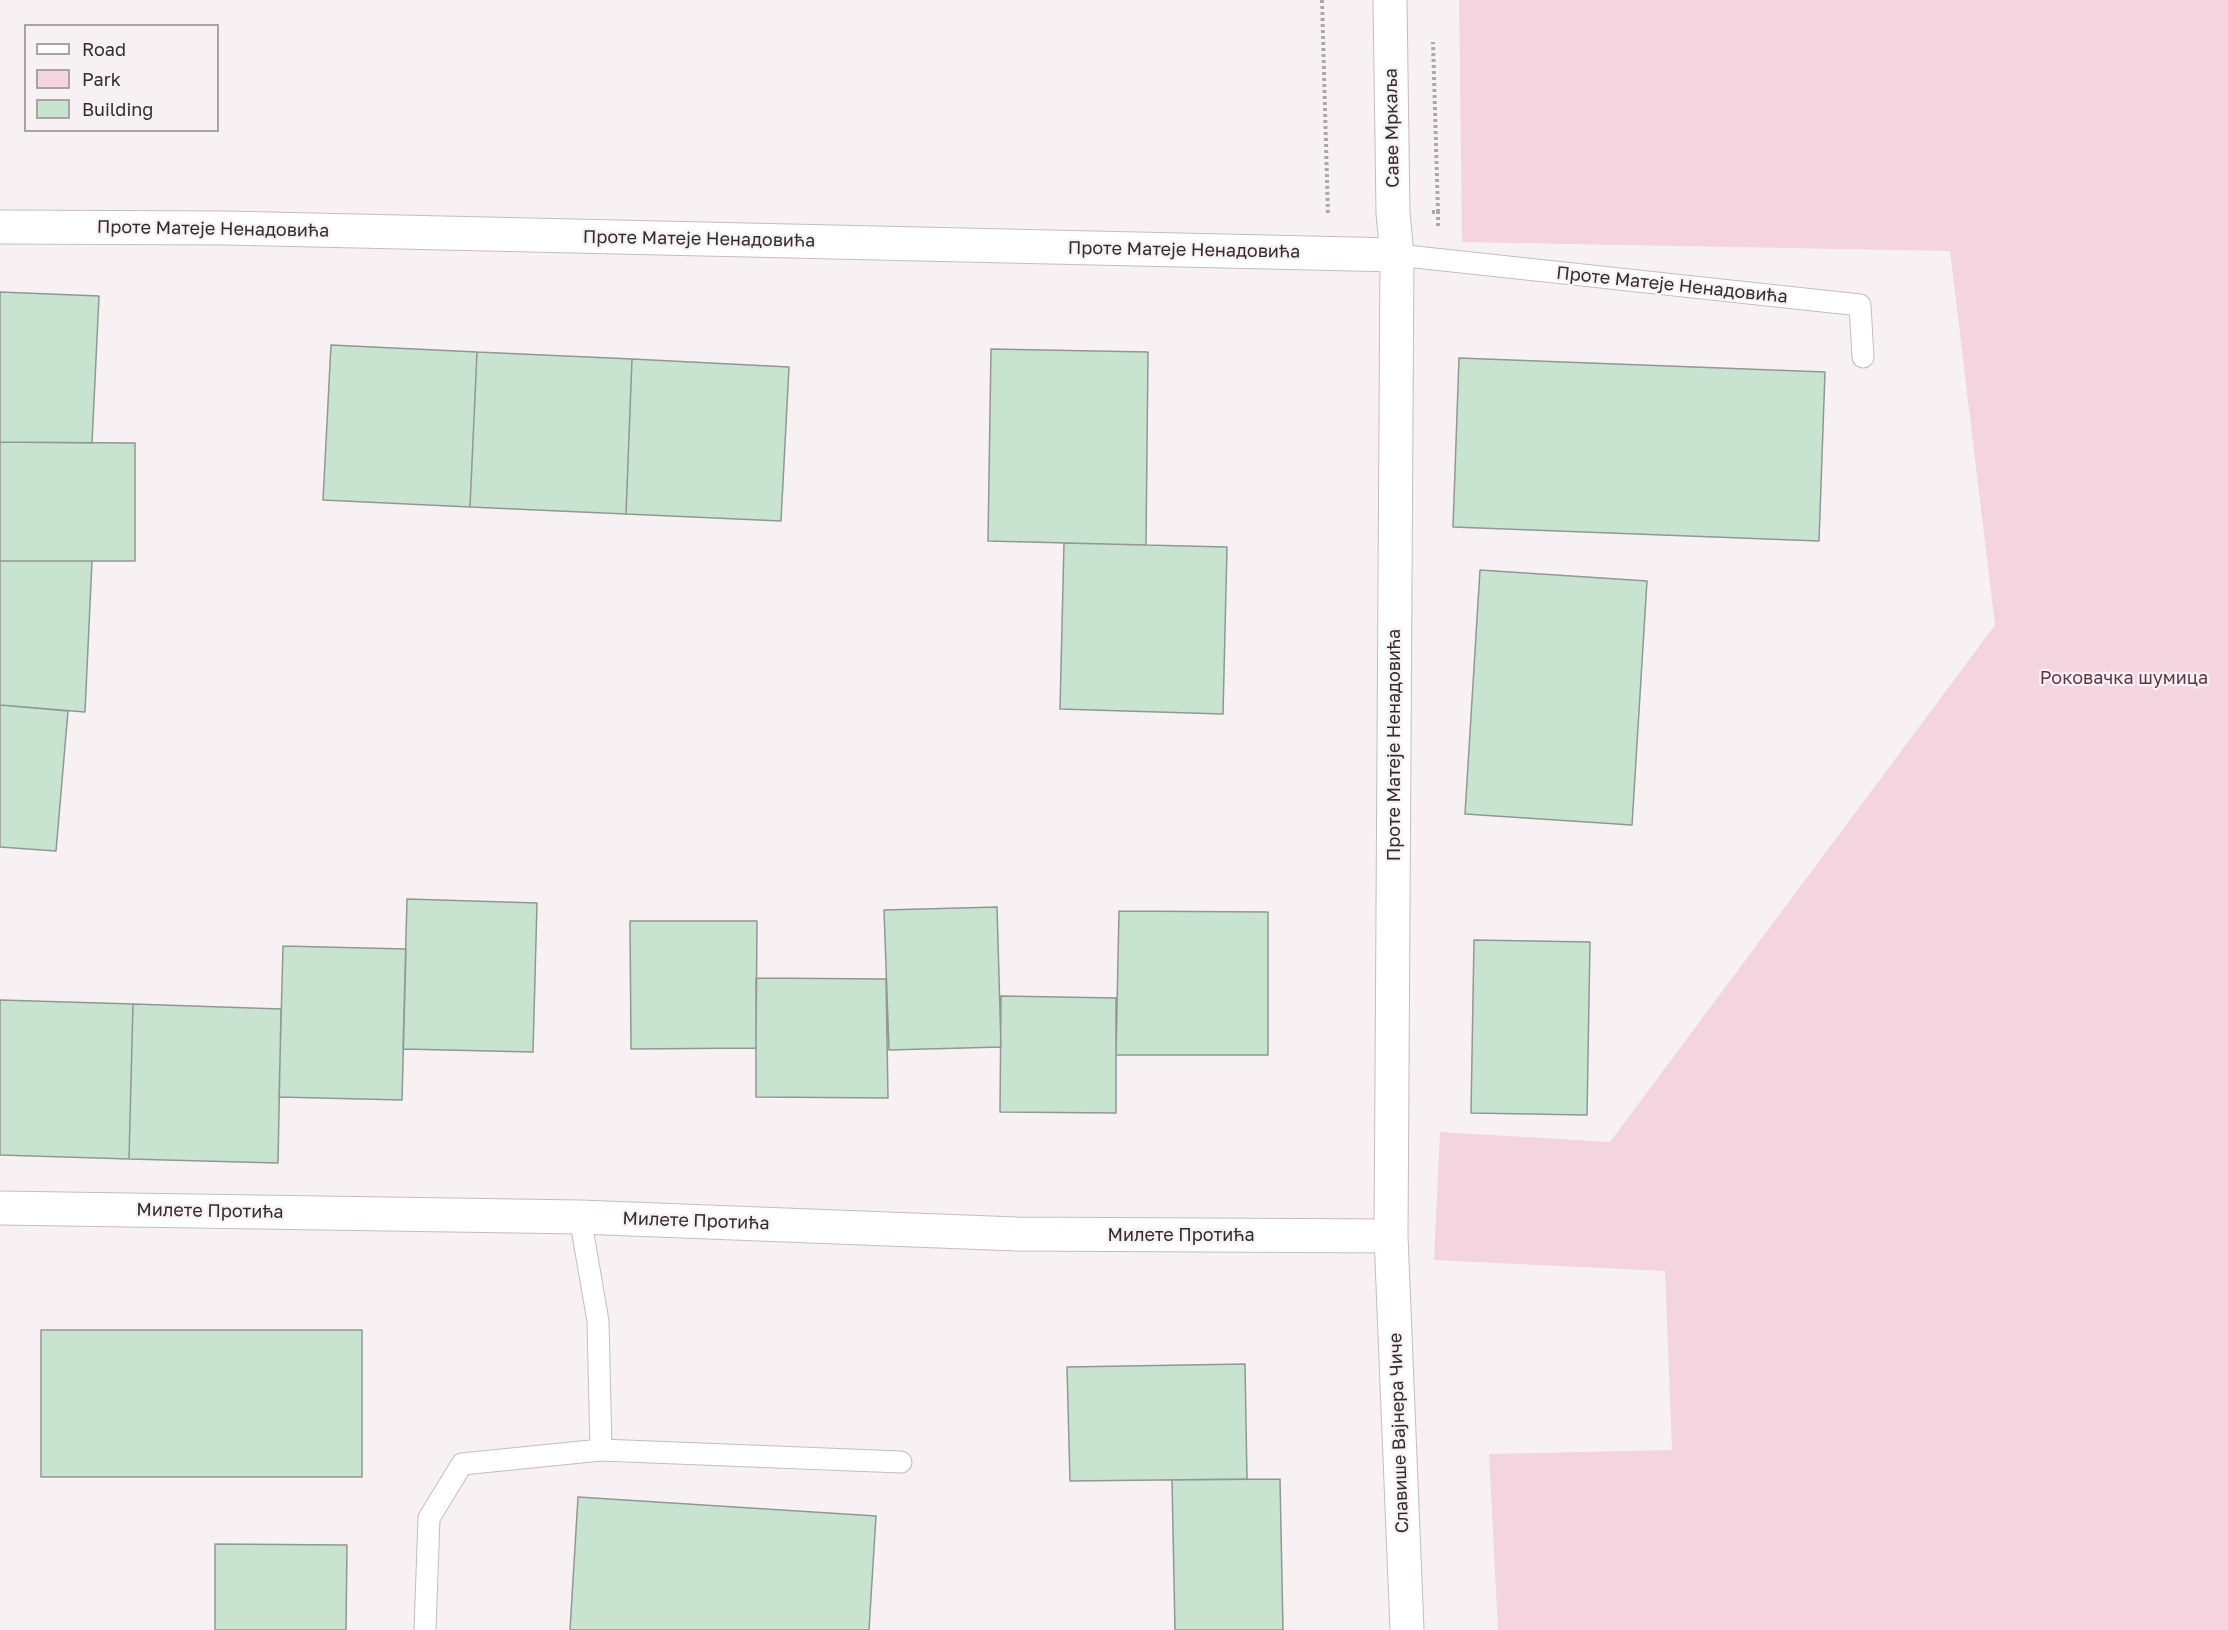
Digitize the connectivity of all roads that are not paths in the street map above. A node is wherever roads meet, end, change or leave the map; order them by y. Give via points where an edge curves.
1 (1390, 0) edge
2 (0, 227) edge
3 (1397, 255) junction
4 (1863, 357) dead end
5 (0, 1208) edge
6 (580, 1217) junction
7 (1391, 1236) junction
8 (601, 1450) junction
9 (901, 1462) dead end
10 (425, 1630) edge
11 (1407, 1630) edge

1 - 3 street, Саве Мркаља
2 - 3 street, Проте Матеје Ненадовића via 251,229
3 - 4 lane, Проте Матеје Ненадовића via 1860,305
3 - 7 street, Проте Матеје Ненадовића
5 - 6 street, Милете Протића
6 - 7 street, Милете Протића via 1016,1234
6 - 8 lane via 598,1321
7 - 11 street, Славише Вајнера Чиче
8 - 9 lane
8 - 10 lane via 462,1464 429,1518

